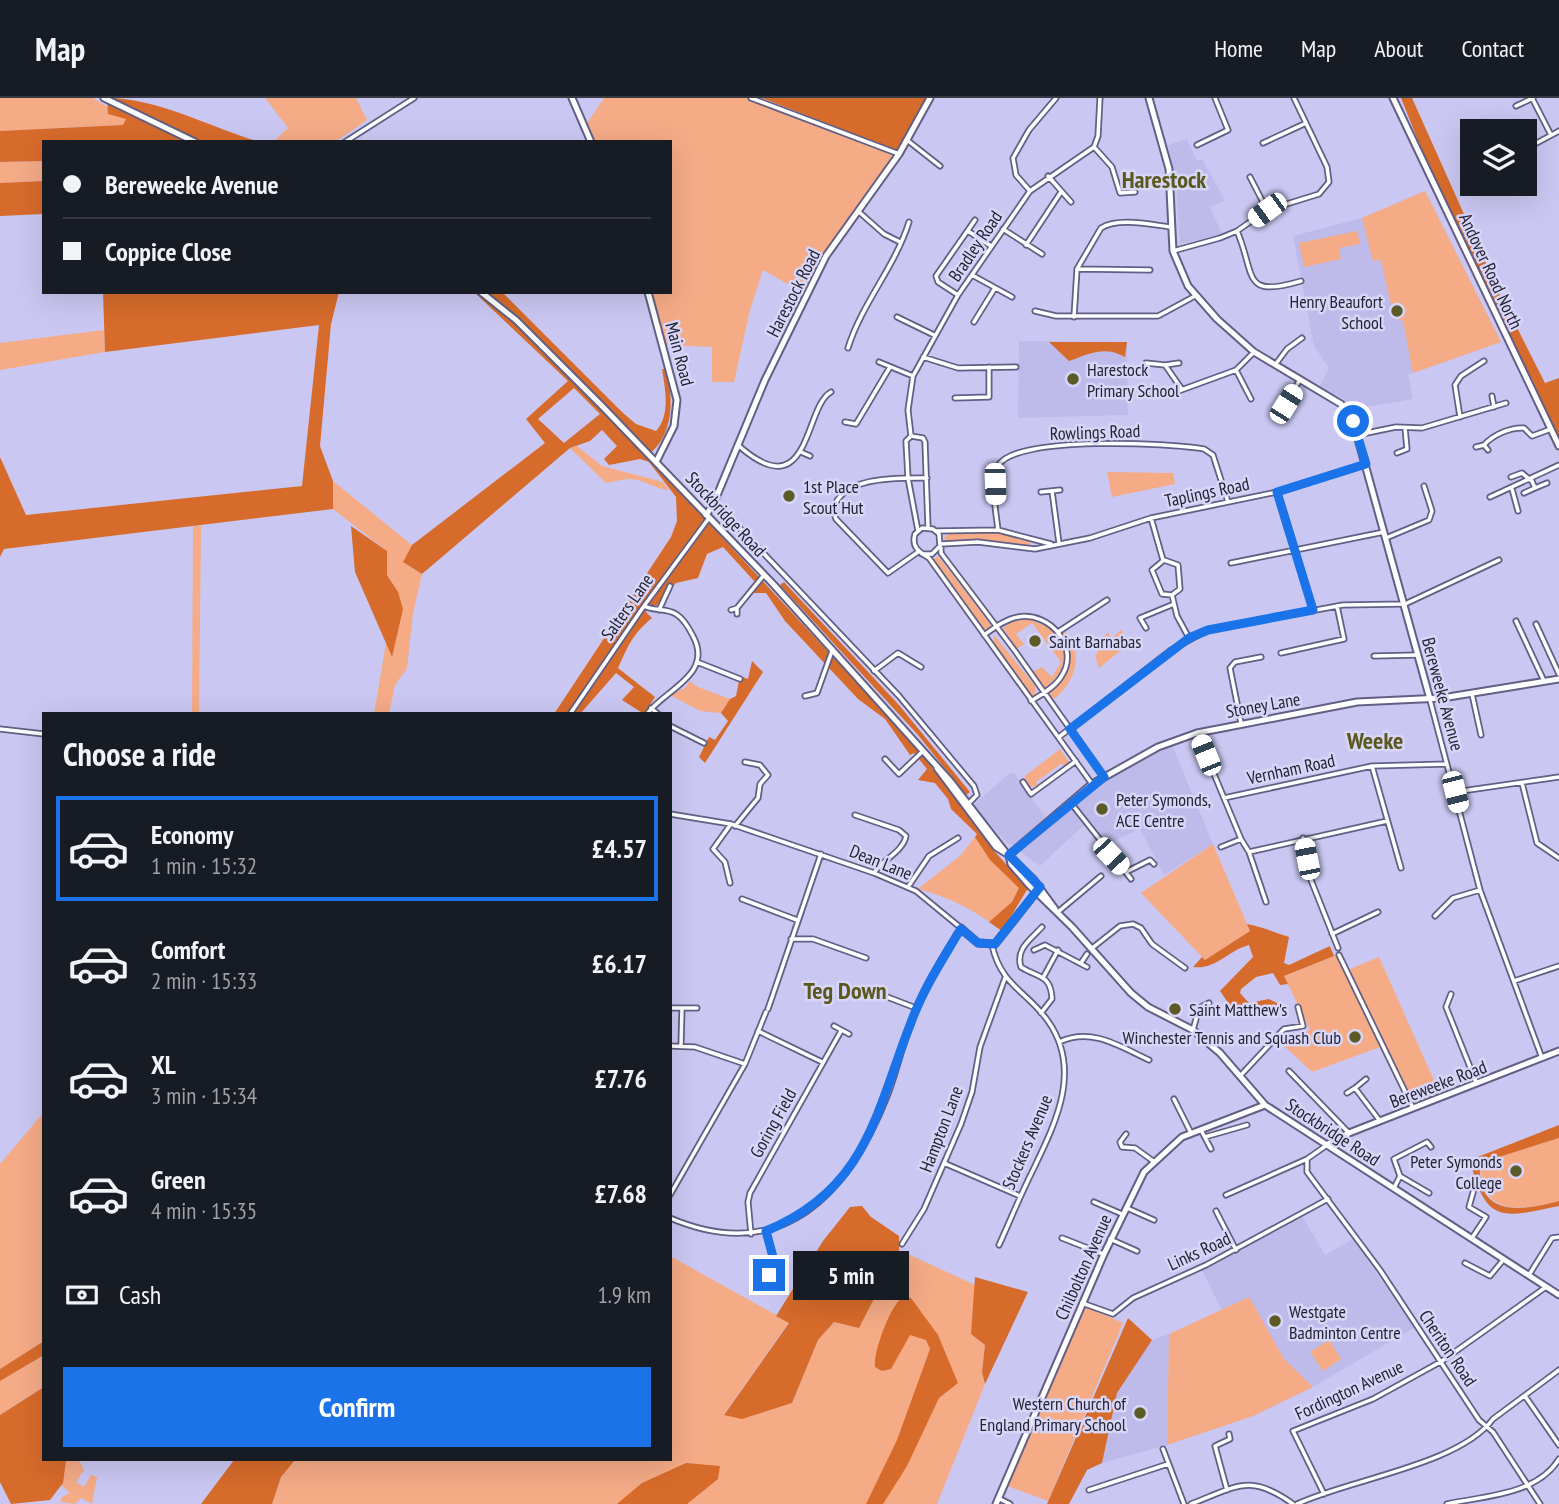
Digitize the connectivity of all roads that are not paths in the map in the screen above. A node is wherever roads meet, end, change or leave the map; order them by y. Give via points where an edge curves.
1 (104, 98) edge
2 (414, 98) edge
3 (572, 98) edge
4 (751, 98) edge
5 (930, 98) edge
6 (1056, 98) edge
7 (1093, 98) edge
8 (1149, 98) edge
9 (1214, 98) edge
10 (1294, 98) edge
11 (1394, 98) edge
12 (1532, 98) edge
13 (1100, 99) edge
14 (1516, 106) dead end
15 (1304, 124) junction
16 (1559, 131) edge
17 (1550, 135) junction
18 (191, 140) edge
19 (348, 140) edge
20 (590, 140) edge
21 (906, 140) junction
22 (1264, 143) dead end
23 (1537, 143) edge
24 (1197, 145) dead end
25 (1094, 147) junction
26 (898, 154) junction
27 (940, 166) dead end
28 (1048, 176) junction
29 (1250, 177) dead end
30 (1030, 191) junction
31 (1061, 192) junction
32 (1135, 192) dead end
33 (1071, 202) dead end
34 (1267, 210) junction
35 (858, 211) junction
36 (975, 220) dead end
37 (909, 222) dead end
38 (1171, 228) junction
39 (1003, 229) junction
40 (968, 231) junction
41 (1237, 231) junction
42 (900, 242) junction
43 (1026, 244) junction
44 (991, 246) junction
45 (1173, 251) junction
46 (1042, 254) dead end
47 (1077, 269) junction
48 (1150, 270) dead end
49 (972, 275) junction
50 (1301, 281) dead end
51 (995, 288) junction
52 (484, 294) edge
53 (649, 294) edge
54 (958, 295) junction
55 (1195, 296) junction
56 (1012, 297) dead end
57 (1035, 311) dead end
58 (859, 317) junction
59 (897, 317) dead end
60 (1074, 317) junction
61 (865, 321) dead end
62 (974, 322) dead end
63 (934, 335) junction
64 (1302, 338) dead end
65 (848, 348) dead end
66 (1254, 352) junction
67 (923, 357) junction
68 (1484, 361) dead end
69 (879, 362) dead end
70 (1146, 363) dead end
71 (1179, 363) dead end
72 (1165, 365) junction
73 (1274, 366) junction
74 (890, 367) junction
75 (989, 367) junction
76 (1016, 367) dead end
77 (1236, 370) junction
78 (913, 376) junction
79 (1299, 381) junction
80 (1181, 388) junction
81 (831, 392) dead end
82 (1152, 393) dead end
83 (1492, 396) dead end
84 (955, 398) dead end
85 (1251, 399) dead end
86 (1506, 403) dead end
87 (1494, 407) junction
88 (1275, 413) dead end
89 (1460, 417) junction
90 (845, 422) dead end
91 (1405, 428) junction
92 (1551, 429) junction
93 (1357, 435) junction
94 (911, 436) junction
95 (1484, 445) junction
96 (739, 446) junction
97 (1559, 446) edge
98 (1476, 447) dead end
99 (1488, 450) dead end
100 (801, 452) junction
101 (1397, 453) dead end
102 (810, 457) dead end
103 (656, 462) junction
104 (1366, 464) junction
105 (1559, 465) edge
106 (1511, 477) dead end
107 (908, 478) junction
108 (927, 478) junction
109 (1531, 480) junction
110 (1547, 483) dead end
111 (1424, 486) dead end
112 (1535, 488) junction
113 (1491, 489) dead end
114 (1511, 489) junction
115 (1060, 490) dead end
116 (1052, 491) junction
117 (1041, 492) dead end
118 (1277, 492) junction
119 (1524, 493) dead end
120 (1228, 502) junction
121 (1518, 511) dead end
122 (708, 517) junction
123 (1152, 518) junction
124 (732, 523) dead end
125 (928, 527) junction
126 (998, 530) junction
127 (918, 531) junction
128 (936, 531) junction
129 (1385, 535) junction
130 (1036, 540) junction
131 (1059, 543) junction
132 (1053, 544) junction
133 (941, 545) junction
134 (1035, 549) junction
135 (1293, 550) junction
136 (920, 553) junction
137 (1164, 560) junction
138 (1499, 560) dead end
139 (1231, 563) dead end
140 (764, 575) junction
141 (783, 576) junction
142 (774, 585) junction
143 (670, 586) dead end
144 (1172, 595) junction
145 (1107, 600) dead end
146 (1174, 604) junction
147 (1405, 604) junction
148 (644, 606) junction
149 (1337, 606) junction
150 (737, 608) junction
151 (659, 610) junction
152 (731, 610) dead end
153 (1313, 610) junction
154 (737, 614) dead end
155 (1516, 621) dead end
156 (1536, 624) dead end
157 (997, 626) junction
158 (1146, 628) dead end
159 (1058, 632) junction
160 (984, 635) junction
161 (1189, 638) junction
162 (832, 651) junction
163 (1281, 653) dead end
164 (1418, 655) junction
165 (1374, 656) dead end
166 (1261, 657) dead end
167 (696, 662) junction
168 (914, 665) junction
169 (920, 667) dead end
170 (912, 670) dead end
171 (874, 671) junction
172 (1559, 676) edge
173 (740, 679) dead end
174 (1544, 681) junction
175 (1044, 693) junction
176 (1472, 694) junction
177 (805, 696) dead end
178 (1430, 699) junction
179 (1031, 701) junction
180 (651, 708) junction
181 (571, 712) edge
182 (648, 712) edge
183 (656, 712) edge
184 (1241, 723) junction
185 (672, 727) edge
186 (0, 729) edge
187 (1070, 729) junction
188 (1197, 733) junction
189 (42, 734) edge
190 (1481, 735) dead end
191 (1059, 737) junction
192 (704, 743) dead end
193 (924, 750) junction
194 (885, 759) dead end
195 (1076, 761) junction
196 (745, 762) dead end
197 (1447, 764) junction
198 (1372, 765) junction
199 (1104, 777) junction
200 (1559, 777) edge
201 (1023, 782) dead end
202 (1522, 783) junction
203 (1092, 784) junction
204 (1455, 792) junction
205 (1224, 798) junction
206 (1071, 803) junction
207 (967, 805) junction
208 (672, 814) edge
209 (855, 815) dead end
210 (1387, 821) junction
211 (733, 825) junction
212 (958, 838) dead end
213 (1303, 838) junction
214 (1241, 839) junction
215 (1221, 847) dead end
216 (1249, 852) junction
217 (821, 853) junction
218 (1008, 856) junction
219 (1559, 858) edge
220 (1154, 864) dead end
221 (1401, 868) dead end
222 (1126, 872) junction
223 (874, 873) junction
224 (1101, 876) dead end
225 (1131, 879) dead end
226 (730, 883) dead end
227 (908, 887) junction
228 (1037, 889) junction
229 (1480, 890) junction
230 (742, 899) dead end
231 (1266, 902) dead end
232 (1057, 911) junction
233 (1378, 912) dead end
234 (1435, 916) dead end
235 (797, 920) junction
236 (1042, 928) dead end
237 (961, 929) junction
238 (1332, 934) junction
239 (791, 939) junction
240 (992, 945) junction
241 (1338, 948) dead end
242 (1034, 950) dead end
243 (1058, 950) junction
244 (1089, 951) junction
245 (1339, 955) dead end
246 (866, 958) dead end
247 (1081, 963) junction
248 (1559, 965) edge
249 (1087, 967) dead end
250 (1185, 968) dead end
251 (1044, 976) junction
252 (1005, 978) junction
253 (1514, 981) junction
254 (1451, 994) dead end
255 (882, 995) dead end
256 (1209, 1003) dead end
257 (1298, 1007) dead end
258 (672, 1008) edge
259 (682, 1008) junction
260 (697, 1008) dead end
261 (916, 1008) junction
262 (1041, 1013) junction
263 (834, 1026) dead end
264 (1194, 1030) junction
265 (758, 1031) junction
266 (841, 1031) junction
267 (849, 1034) dead end
268 (1059, 1042) junction
269 (681, 1045) junction
270 (672, 1046) edge
271 (1559, 1051) edge
272 (1542, 1058) junction
273 (1149, 1060) dead end
274 (822, 1062) junction
275 (745, 1064) junction
276 (1289, 1071) dead end
277 (1241, 1075) junction
278 (1366, 1079) dead end
279 (1476, 1084) junction
280 (1356, 1088) junction
281 (1347, 1093) dead end
282 (1174, 1099) dead end
283 (1265, 1105) junction
284 (1413, 1108) junction
285 (1380, 1121) junction
286 (1247, 1125) dead end
287 (1200, 1128) junction
288 (1191, 1133) junction
289 (1349, 1133) junction
290 (1126, 1134) dead end
291 (1205, 1137) junction
292 (1328, 1144) junction
293 (1431, 1147) dead end
294 (1211, 1149) dead end
295 (1307, 1158) junction
296 (1153, 1161) junction
297 (944, 1163) junction
298 (1400, 1176) junction
299 (1394, 1188) junction
300 (1474, 1189) dead end
301 (672, 1192) edge
302 (1429, 1193) dead end
303 (1226, 1195) dead end
304 (1020, 1196) junction
305 (1328, 1199) junction
306 (1094, 1202) dead end
307 (1125, 1207) junction
308 (1216, 1211) dead end
309 (1122, 1214) junction
310 (672, 1219) edge
311 (1154, 1220) dead end
312 (766, 1231) junction
313 (751, 1234) junction
314 (1559, 1237) edge
315 (1062, 1238) dead end
316 (1472, 1238) junction
317 (1110, 1239) junction
318 (902, 1244) dead end
319 (999, 1245) dead end
320 (1236, 1250) junction
321 (1137, 1251) dead end
322 (1104, 1254) junction
323 (1504, 1259) junction
324 (1465, 1263) dead end
325 (784, 1270) dead end
326 (777, 1272) junction
327 (769, 1275) dead end
328 (1529, 1275) junction
329 (1546, 1287) junction
330 (1559, 1295) edge
331 (1082, 1303) junction
332 (1442, 1361) junction
333 (1559, 1370) edge
334 (1525, 1396) junction
335 (1488, 1427) junction
336 (1229, 1434) dead end
337 (1557, 1437) edge
338 (1559, 1446) edge
339 (1163, 1449) dead end
340 (1559, 1459) edge
341 (1168, 1464) junction
342 (1529, 1486) junction
343 (1090, 1490) dead end
344 (1227, 1490) junction
345 (1324, 1494) junction
346 (997, 1501) edge
347 (1010, 1504) edge
348 (1184, 1504) edge
349 (1191, 1504) edge
350 (1295, 1504) edge
351 (1447, 1504) edge
352 (1540, 1504) edge

1 - 18 main road
2 - 19 street
3 - 20 main road
4 - 26 street
5 - 21 main road, Harestock Road
6 - 30 street via 1013,158 1016,174
7 - 13 street
8 - 38 main road via 1168,168
9 - 24 street via 1228,130
10 - 15 street
11 - 92 main road, Andover Road North
12 - 14 street
12 - 17 street
13 - 25 street
15 - 22 street
15 - 34 street via 1329,182 1319,194
16 - 17 street
17 - 23 street
21 - 26 main road, Harestock Road
21 - 27 street
25 - 28 street, Bradley Road
25 - 32 street via 1112,167 1120,192
26 - 35 main road, Harestock Road
28 - 30 street, Bradley Road
28 - 31 street
29 - 34 street
30 - 39 street, Bradley Road
31 - 33 street
31 - 43 street
34 - 41 street
35 - 42 street
35 - 96 main road, Harestock Road via 826,256
36 - 40 street
37 - 42 street
38 - 45 main road
38 - 47 street via 1107,224
39 - 43 street
39 - 44 street, Bradley Road
40 - 44 street
40 - 54 street via 936,276
41 - 45 street
41 - 50 street via 1250,274 1259,285 1271,289
42 - 58 street via 877,292
43 - 46 street
44 - 49 street, Bradley Road
45 - 55 main road
47 - 48 street
47 - 60 street
49 - 51 street
49 - 54 street, Bradley Road
51 - 56 street
51 - 62 street
52 - 103 main road, Stockbridge Road via 516,320
53 - 103 main road, Main Road via 677,400 674,426
54 - 63 street, Bradley Road
55 - 60 street via 1158,316
55 - 66 main road
57 - 60 street
58 - 61 street
58 - 65 street
59 - 63 street
63 - 67 street, Bradley Road
64 - 73 street
66 - 73 main road
66 - 77 street
67 - 75 street via 948,367
67 - 78 street, Bradley Road
68 - 89 street via 1455,385
69 - 74 street
70 - 72 street
71 - 72 street
72 - 80 street
73 - 79 main road
74 - 78 street
74 - 90 street via 856,424
75 - 76 street
75 - 84 street via 989,397
77 - 80 street
77 - 85 street
78 - 94 street, Bradley Road via 908,410
79 - 88 street
79 - 93 main road, Bereweeke Avenue via 1335,400 1349,414
80 - 82 street via 1173,393
81 - 100 street via 821,404
83 - 87 street
86 - 87 street
87 - 89 street
89 - 91 street
91 - 93 street
91 - 101 street via 1407,449
92 - 95 street via 1532,436 1516,427
92 - 97 main road, Andover Road North
93 - 104 main road, Bereweeke Avenue
94 - 107 street, Bradley Road via 905,445
94 - 108 street via 925,442
95 - 98 street
95 - 99 street
96 - 100 street via 772,466
96 - 122 main road, Harestock Road
100 - 102 street
103 - 122 main road, Stockbridge Road
104 - 118 street, Taplings Road
104 - 129 main road, Bereweeke Avenue
105 - 109 street
106 - 109 street via 1521,473
107 - 108 street
107 - 127 street, Bradley Road
107 - 136 street via 863,482 836,503 833,514 888,573
108 - 125 street
109 - 112 street
109 - 114 street
110 - 112 street
111 - 129 street via 1432,511 1429,520
112 - 119 street
113 - 114 street via 1492,496
114 - 121 street
115 - 116 street
116 - 117 street
116 - 131 street
118 - 120 street, Taplings Road
118 - 135 street
120 - 123 street, Taplings Road
120 - 126 street, Rowlings Road via 1213,455 1204,449 1132,443 1030,449 1006,456 998,466
122 - 140 main road, Stockbridge Road
122 - 148 street, Salters Lane
123 - 131 street, Taplings Road
123 - 137 street
124 - 141 street
125 - 127 street
125 - 128 street
126 - 128 street, Taplings Road
126 - 130 street, Taplings Road
127 - 136 street via 914,539
128 - 133 street
129 - 135 street
129 - 147 main road, Bereweeke Avenue
130 - 132 street, Taplings Road
130 - 134 street
131 - 132 street, Taplings Road
132 - 134 street, Taplings Road
133 - 134 street, Taplings Road via 978,542
133 - 136 street via 932,554
133 - 157 street via 941,554
135 - 139 street
135 - 153 street
136 - 160 street via 929,558
137 - 144 street via 1178,565 1180,589
137 - 144 street via 1152,570 1162,594
138 - 147 street
140 - 142 main road, Stockbridge Road
140 - 150 street
141 - 142 street
141 - 171 street
142 - 162 main road, Stockbridge Road
143 - 151 street
144 - 146 street
145 - 159 street
146 - 158 street via 1140,618
146 - 161 street
147 - 149 street
147 - 164 main road, Bereweeke Avenue
148 - 151 street
148 - 181 street, Salters Lane
149 - 153 street
149 - 163 street via 1345,639
150 - 152 street
150 - 154 street
151 - 167 street via 685,622 695,641
153 - 161 street via 1208,630
155 - 174 street
156 - 172 street
157 - 159 street via 1020,616 1035,617
157 - 160 street
157 - 175 street
159 - 175 street via 1066,649 1065,669
160 - 179 street
161 - 187 street
162 - 177 street via 817,693
162 - 193 main road, Stockbridge Road
164 - 165 street
164 - 178 main road, Bereweeke Avenue
166 - 184 street via 1235,662 1230,668
167 - 173 street
167 - 180 street via 678,690
168 - 169 street
168 - 170 street
168 - 171 street via 898,653
171 - 207 street via 977,790
172 - 174 main road, Stoney Lane
174 - 176 main road, Stoney Lane
175 - 179 street
175 - 187 street
176 - 178 main road, Stoney Lane
176 - 190 street
178 - 184 main road, Stoney Lane via 1357,702
178 - 197 street, Bereweeke Avenue
179 - 191 street
180 - 182 street
180 - 183 street
184 - 188 main road, Stoney Lane
185 - 192 street
186 - 189 street
187 - 191 street
187 - 199 street
188 - 199 main road, Stoney Lane via 1158,747
188 - 205 street
191 - 195 street
193 - 194 street via 899,774
193 - 207 main road, Stockbridge Road
195 - 201 street via 1031,794
195 - 203 street
196 - 211 street via 760,765 768,775 758,798
197 - 198 street, Vernham Road
197 - 204 street, Bereweeke Avenue
198 - 205 street, Vernham Road
198 - 210 street
199 - 203 main road, Stoney Lane
200 - 202 street
202 - 204 street
202 - 219 street via 1537,843
203 - 206 main road, Stoney Lane
204 - 229 street, Bereweeke Avenue
205 - 214 street
206 - 218 main road, Stoney Lane
206 - 222 street
207 - 218 main road, Stockbridge Road via 996,847
208 - 211 street, Dean Lane
209 - 223 street via 905,836
210 - 213 street
210 - 221 street
211 - 217 street, Dean Lane
211 - 226 street via 713,849 725,862
212 - 227 street via 929,856
213 - 216 street
213 - 238 street via 1311,880
214 - 215 street
214 - 216 street
216 - 231 street
217 - 223 street, Dean Lane
217 - 235 street
218 - 228 main road, Stockbridge Road
220 - 222 street via 1150,860
222 - 225 street
223 - 227 street, Dean Lane
224 - 232 street
227 - 237 street, Dean Lane
228 - 232 main road, Stockbridge Road
228 - 240 main road
229 - 234 street via 1453,898
229 - 253 street, Bereweeke Avenue
230 - 235 street
232 - 244 main road, Stockbridge Road
233 - 238 street
235 - 239 street
236 - 251 street via 1021,950 1019,960 1027,971
237 - 240 main road, Dean Lane via 978,943
237 - 261 street
238 - 241 street
239 - 246 street via 813,939
239 - 265 street
240 - 252 street, Stockers Avenue
242 - 243 street via 1045,945
243 - 247 street
243 - 251 street
244 - 247 street
244 - 250 street via 1120,926 1133,924
244 - 264 main road, Stockbridge Road via 1141,1002
245 - 284 street
247 - 249 street
248 - 253 street
251 - 262 street via 1052,999
252 - 262 street, Stockers Avenue
252 - 297 street, Hampton Lane via 980,1047 972,1092
253 - 272 street, Bereweeke Avenue
254 - 279 street via 1446,1007
255 - 261 street
256 - 264 street via 1199,1008
257 - 277 street via 1303,1026 1284,1029
258 - 259 street
259 - 260 street
259 - 269 street
261 - 312 street via 887,1095 855,1160 814,1207
262 - 268 street, Stockers Avenue
263 - 266 street
264 - 277 main road, Stockbridge Road
265 - 274 street
265 - 275 street
266 - 267 street
266 - 274 street, Goring Field
268 - 273 street via 1092,1035
268 - 304 street, Stockers Avenue via 1065,1069 1060,1110
269 - 270 street
269 - 275 street
271 - 272 main road, Bereweeke Road
272 - 279 main road, Bereweeke Road
274 - 313 street, Goring Field via 750,1193
275 - 301 street
276 - 289 street
277 - 283 main road, Stockbridge Road
278 - 280 street
279 - 284 main road, Bereweeke Road
280 - 281 street
280 - 285 street
282 - 288 street
283 - 287 main road, Chilbolton Avenue
283 - 292 main road, Stockbridge Road
284 - 285 main road, Bereweeke Road
285 - 289 main road, Bereweeke Road
286 - 291 street
287 - 288 main road, Chilbolton Avenue
287 - 291 street
288 - 296 main road, Chilbolton Avenue
289 - 292 main road, Bereweeke Road
290 - 296 street via 1122,1147 1135,1148
291 - 294 street
292 - 295 street
292 - 299 main road, Stockbridge Road
293 - 298 street via 1427,1142 1394,1159
295 - 303 street
295 - 305 street, Cheriton Road via 1307,1172
296 - 307 main road, Chilbolton Avenue
297 - 304 street
297 - 318 street, Hampton Lane via 925,1209
298 - 299 street
298 - 302 street
299 - 316 main road, Stockbridge Road
300 - 316 street via 1469,1207 1486,1217
304 - 319 street, Stockers Avenue
305 - 320 street, Links Road
305 - 332 street, Cheriton Road
306 - 309 street
307 - 309 main road, Chilbolton Avenue
307 - 311 street
308 - 320 street
309 - 317 main road, Chilbolton Avenue
310 - 313 street via 712,1232
312 - 313 street
312 - 326 street
314 - 328 street via 1552,1238
315 - 322 street
316 - 323 main road, Stockbridge Road
317 - 321 street
317 - 322 main road, Chilbolton Avenue
320 - 331 street, Links Road via 1133,1298 1113,1314
322 - 331 main road, Chilbolton Avenue
323 - 324 street via 1490,1276
323 - 328 main road, Stockbridge Road
325 - 326 street
326 - 327 street
328 - 329 main road, Stockbridge Road
329 - 330 main road, Stockbridge Road
329 - 332 street
331 - 346 main road, Chilbolton Avenue
332 - 335 street, Cheriton Road
332 - 345 street, Fordington Avenue via 1373,1399 1293,1432
333 - 334 street
334 - 335 street
334 - 337 street
335 - 342 street, Cheriton Road
335 - 345 street via 1457,1448
336 - 344 street via 1230,1439 1215,1446
337 - 338 street
339 - 341 street
340 - 342 street
341 - 343 street
341 - 348 street
342 - 351 street
342 - 352 street, Cheriton Road
344 - 349 street
344 - 350 street via 1253,1483
345 - 350 street
346 - 347 street

